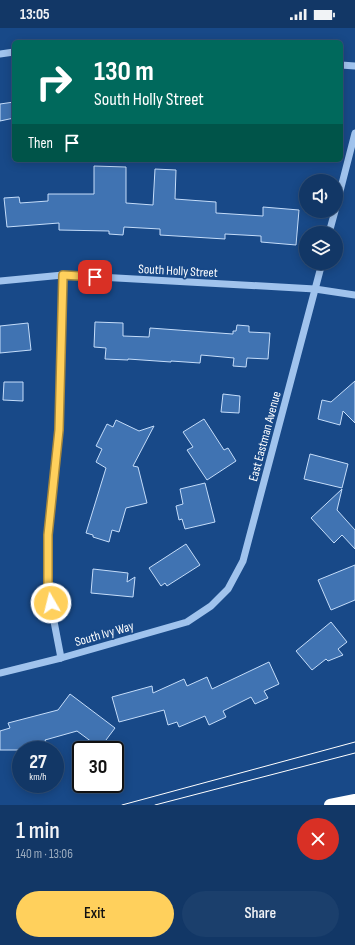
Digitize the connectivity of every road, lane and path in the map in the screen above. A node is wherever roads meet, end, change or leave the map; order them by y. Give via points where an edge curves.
1 (12, 52) edge
2 (0, 54) edge
3 (343, 65) edge
4 (355, 66) edge
5 (355, 133) edge
6 (343, 180) edge
7 (320, 270) edge
8 (63, 275) junction
9 (0, 281) edge
10 (315, 289) junction
11 (355, 295) edge
12 (210, 606) joint
13 (61, 658) junction
14 (0, 673) edge
15 (355, 800) edge
16 (330, 805) edge
17 (338, 805) edge

1 - 2 street
3 - 4 street
5 - 6 street
7 - 10 street, East Eastman Avenue
8 - 9 street, South Holly Street
8 - 10 street, South Holly Street
8 - 13 street via 59,430 48,535 48,590
10 - 11 street, South Holly Street
10 - 12 street, East Eastman Avenue via 243,561 228,589
12 - 13 street, South Ivy Way via 187,622
13 - 14 street, South Ivy Way
15 - 16 highway
15 - 17 highway

